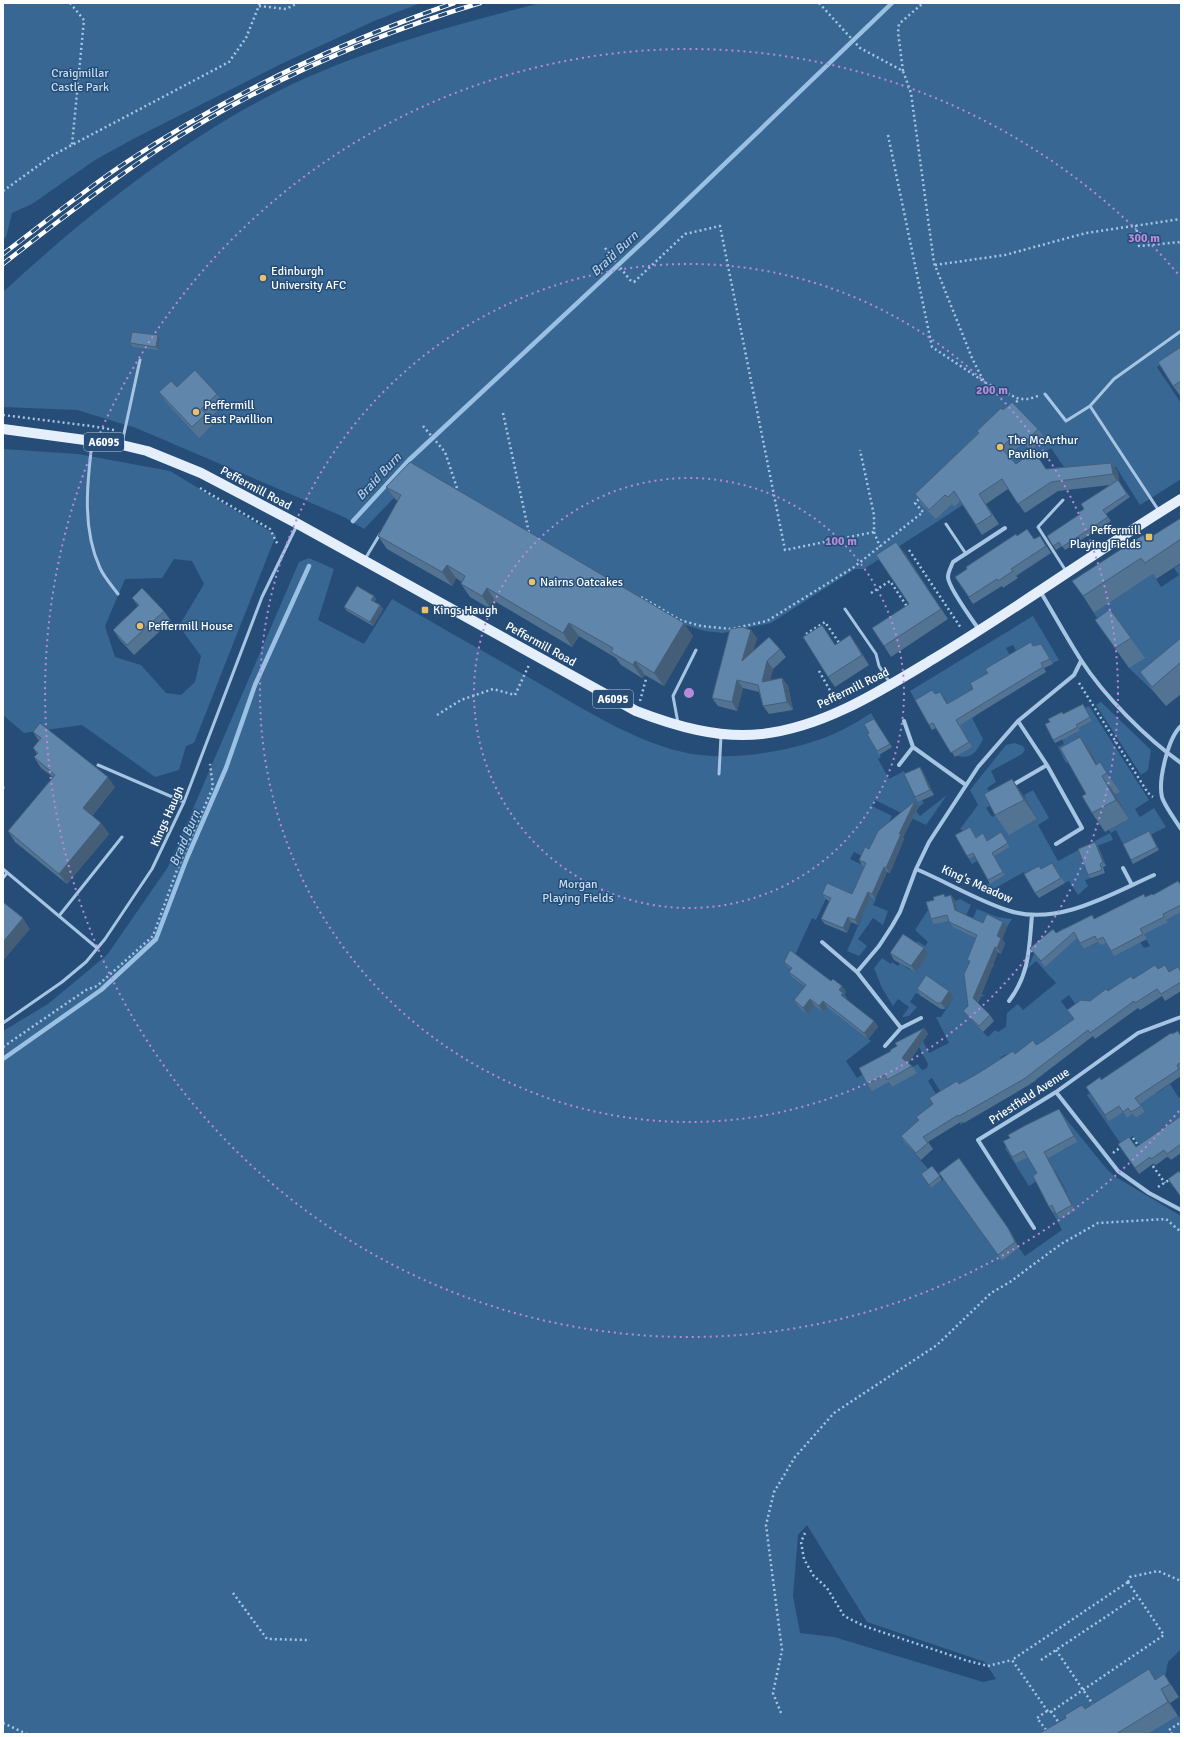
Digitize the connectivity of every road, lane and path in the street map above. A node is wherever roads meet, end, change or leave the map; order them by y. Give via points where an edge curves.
1 (70, 3) edge
2 (298, 3) edge
3 (819, 3) edge
4 (923, 3) edge
5 (260, 5) edge
6 (903, 71) junction
7 (888, 135) dead end
8 (72, 145) junction
9 (3, 192) edge
10 (1181, 219) edge
11 (1136, 226) junction
12 (1181, 242) edge
13 (605, 248) dead end
14 (935, 265) junction
15 (1181, 331) edge
16 (140, 360) dead end
17 (984, 382) junction
18 (1045, 394) joint
19 (1019, 399) junction
20 (1090, 406) junction
21 (1008, 410) edge
22 (503, 413) dead end
23 (423, 426) dead end
24 (3, 429) edge
25 (92, 441) junction
26 (122, 445) junction
27 (860, 450) dead end
28 (461, 493) edge
29 (920, 497) edge
30 (1181, 499) edge
31 (1063, 500) dead end
32 (1160, 512) junction
33 (298, 524) junction
34 (946, 524) dead end
35 (1005, 528) dead end
36 (522, 529) edge
37 (381, 532) edge
38 (874, 532) junction
39 (528, 533) junction
40 (535, 537) edge
41 (880, 547) junction
42 (909, 550) dead end
43 (966, 554) junction
44 (364, 560) junction
45 (1067, 572) junction
46 (1040, 590) junction
47 (871, 593) dead end
48 (118, 594) dead end
49 (636, 594) edge
50 (845, 609) dead end
51 (910, 613) edge
52 (980, 631) junction
53 (806, 635) edge
54 (968, 638) junction
55 (843, 649) edge
56 (696, 650) dead end
57 (534, 655) junction
58 (1081, 661) junction
59 (819, 671) edge
60 (1074, 675) junction
61 (646, 679) edge
62 (892, 684) junction
63 (842, 710) junction
64 (636, 711) junction
65 (437, 715) dead end
66 (904, 721) dead end
67 (1018, 721) junction
68 (678, 725) junction
69 (1181, 726) edge
70 (721, 734) junction
71 (913, 747) junction
72 (1167, 753) junction
73 (1181, 763) edge
74 (98, 764) dead end
75 (210, 764) dead end
76 (899, 765) dead end
77 (1047, 765) junction
78 (719, 774) dead end
79 (966, 785) junction
80 (1005, 790) edge
81 (1162, 797) junction
82 (184, 802) junction
83 (1181, 829) edge
84 (122, 837) dead end
85 (1056, 844) dead end
86 (1123, 868) dead end
87 (3, 869) edge
88 (916, 869) junction
89 (7, 873) junction
90 (1154, 875) dead end
91 (3, 878) edge
92 (1132, 885) junction
93 (1032, 915) junction
94 (59, 916) junction
95 (822, 942) dead end
96 (97, 948) junction
97 (857, 972) junction
98 (1009, 1001) dead end
99 (921, 1018) dead end
100 (1181, 1018) edge
101 (3, 1023) edge
102 (901, 1028) junction
103 (885, 1046) dead end
104 (3, 1048) edge
105 (1056, 1092) junction
106 (1142, 1151) edge
107 (1147, 1157) edge
108 (1106, 1158) junction
109 (1176, 1175) edge
110 (1165, 1183) junction
111 (1149, 1193) junction
112 (1181, 1210) edge
113 (1034, 1228) dead end
114 (1181, 1232) edge
115 (805, 1533) dead end
116 (1181, 1580) edge
117 (1128, 1582) junction
118 (233, 1593) dead end
119 (1137, 1596) junction
120 (310, 1640) dead end
121 (1056, 1650) junction
122 (1012, 1660) junction
123 (1041, 1660) dead end
124 (1084, 1690) junction
125 (1047, 1711) junction
126 (1051, 1711) junction
127 (1098, 1712) edge
128 (781, 1713) dead end
129 (1181, 1722) edge
130 (3, 1723) edge
131 (27, 1734) edge
132 (1172, 1734) edge

1 - 8 path via 84,20
2 - 5 path via 286,9
3 - 6 path via 860,48
4 - 6 path via 899,24
5 - 8 path via 246,38 229,62
6 - 14 path via 911,93
7 - 17 path via 932,348
8 - 9 path via 53,155
10 - 11 path
11 - 12 path via 1139,246
11 - 14 path via 1086,233 1005,255
13 - 38 path via 634,282 685,234 720,226 785,550
14 - 17 path
15 - 20 lane via 1114,379
16 - 26 lane
17 - 19 path
18 - 19 path
18 - 20 lane via 1066,421
19 - 21 path
20 - 32 lane
22 - 39 path
23 - 28 path via 445,452 454,483
24 - 25 main road, Peffermill Road / A6095
25 - 26 main road, Peffermill Road / A6095
25 - 48 lane via 87,502 90,539 100,569
26 - 33 main road, Peffermill Road / A6095 via 147,451 201,473
27 - 38 path via 874,515
29 - 41 path via 915,503 923,512
30 - 32 main road, Peffermill Road / A6095
31 - 45 lane via 1038,527
32 - 45 main road, Peffermill Road / A6095
33 - 44 main road, Peffermill Road / A6095
33 - 82 lane, Kings Haugh via 262,597
34 - 43 lane
35 - 43 street
36 - 39 path
37 - 44 lane
38 - 41 path
39 - 40 path
41 - 49 path via 854,567 767,621 731,629 701,626 680,620
42 - 54 path
43 - 52 street via 953,562 948,578 951,587
44 - 57 main road, Peffermill Road / A6095
45 - 46 main road, Peffermill Road / A6095
46 - 52 main road, Peffermill Road / A6095
46 - 58 street
47 - 51 path via 890,581
50 - 62 lane via 876,654 879,666
52 - 54 main road, Peffermill Road / A6095
53 - 55 path via 825,622
54 - 62 main road, Peffermill Road / A6095
56 - 68 lane via 673,696
57 - 64 main road, Peffermill Road / A6095
57 - 65 path via 514,695 493,689 461,700
58 - 60 street
58 - 72 street via 1116,705
59 - 63 path
60 - 67 street
60 - 81 path via 1148,793
61 - 64 path
62 - 63 main road, Peffermill Road / A6095
63 - 70 main road, Peffermill Road / A6095 via 783,730 762,734
64 - 68 main road, Peffermill Road / A6095
66 - 71 street
67 - 77 street
67 - 79 street via 994,747
68 - 70 main road, Peffermill Road / A6095
69 - 72 street
70 - 78 lane
71 - 76 street
71 - 79 street
72 - 73 street
72 - 81 street
74 - 82 lane
75 - 104 path via 213,787 177,870 153,936 97,986 86,990
77 - 80 street
77 - 85 street via 1082,828
79 - 88 street via 929,842
81 - 83 street
82 - 96 lane, Kings Haugh via 152,869
84 - 94 lane
86 - 92 street
87 - 89 lane
88 - 93 street, King's Meadow via 1003,908
88 - 97 street via 896,919 879,946
89 - 91 lane
89 - 94 lane
90 - 92 street, King's Meadow
92 - 93 street, King's Meadow via 1071,910
93 - 98 street via 1027,964 1021,982
94 - 96 lane
95 - 97 street
96 - 101 lane, Kings Haugh via 86,962 62,982
97 - 102 street
99 - 102 street
100 - 105 street, Priestfield Avenue via 1138,1033
102 - 103 street
105 - 108 street
105 - 113 street, Priestfield Avenue via 978,1140
106 - 108 path via 1133,1138
107 - 110 path
108 - 111 street via 1128,1179
109 - 110 path
110 - 111 path
111 - 112 street
114 - 128 path via 1166,1219 1098,1223 1061,1244 991,1293 937,1345 834,1413 795,1457 774,1492 766,1526 782,1650 773,1693
115 - 122 path via 800,1542 804,1559 813,1575 827,1588 844,1616 864,1626 965,1660 988,1666
116 - 117 path via 1158,1571 1130,1577
117 - 119 path
117 - 122 path
118 - 120 path via 267,1639
119 - 121 path
119 - 124 path via 1164,1635
121 - 123 path
121 - 124 path
122 - 125 path
124 - 126 path
124 - 127 path
125 - 126 path
125 - 126 path via 1037,1718 1046,1732 1059,1723
129 - 132 path via 1169,1730
130 - 131 path

